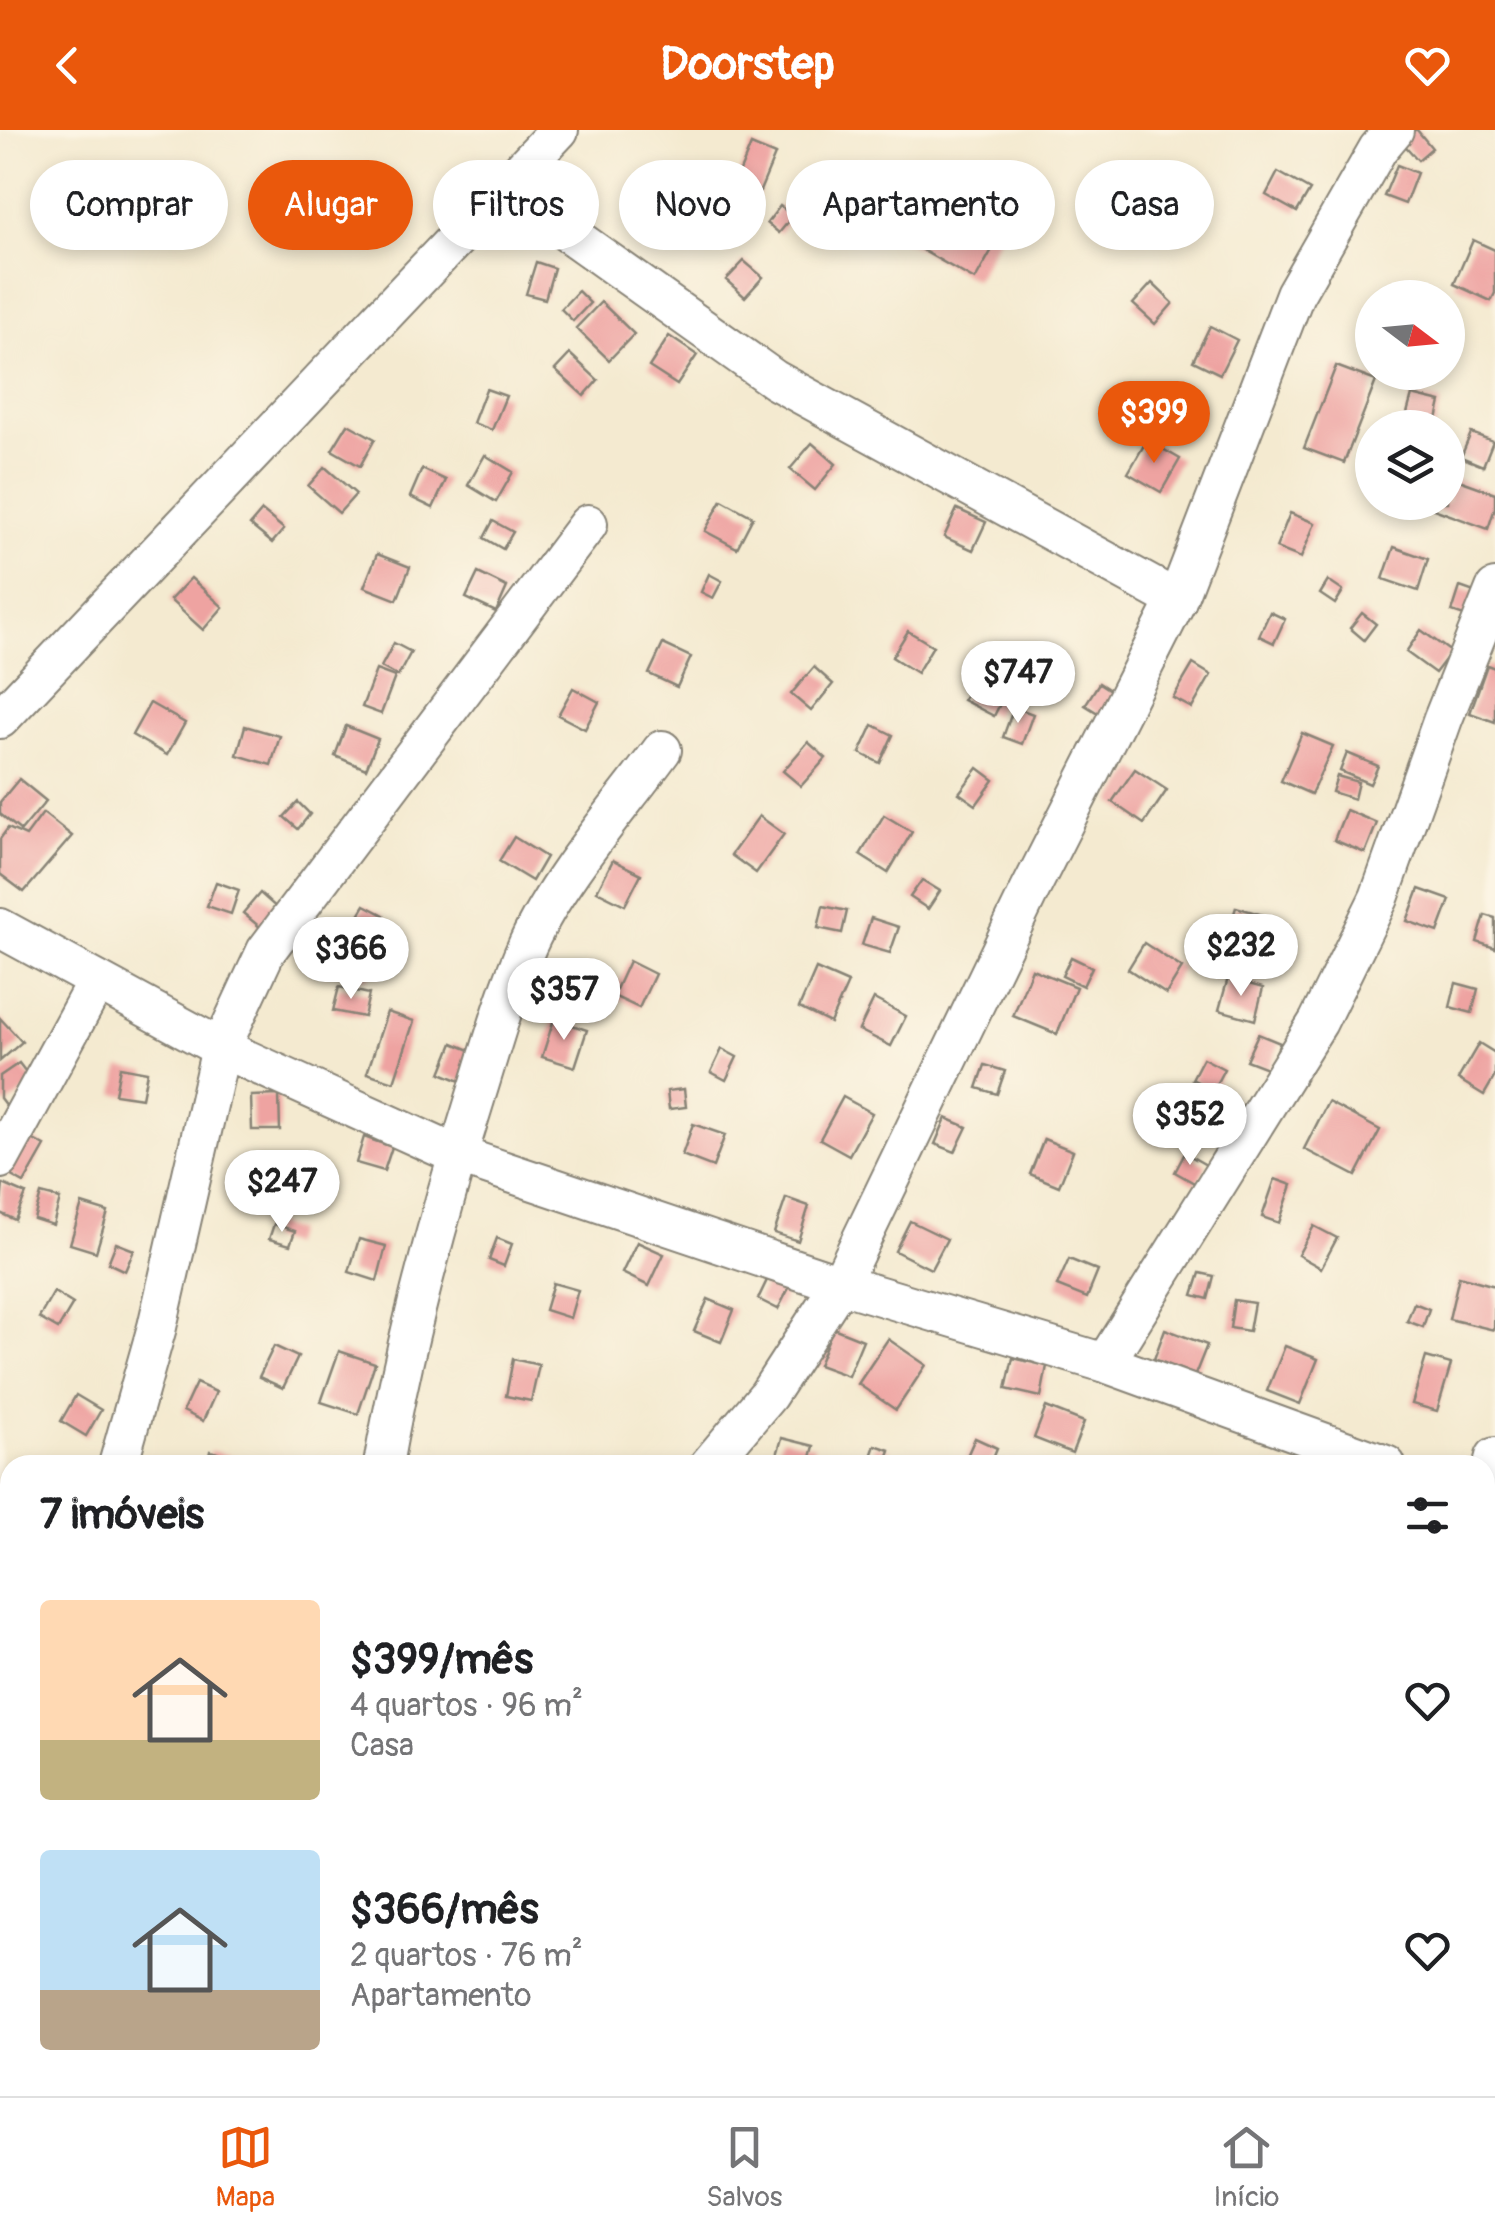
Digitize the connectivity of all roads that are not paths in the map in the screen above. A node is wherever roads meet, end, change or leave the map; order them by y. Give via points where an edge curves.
1 (559, 130) edge
2 (1394, 130) edge
3 (531, 160) edge
4 (446, 250) edge
5 (592, 250) edge
6 (588, 524) dead end
7 (1495, 588) edge
8 (1177, 600) junction
9 (0, 718) edge
10 (662, 750) dead end
11 (0, 928) edge
12 (97, 982) junction
13 (220, 1048) junction
14 (458, 1154) junction
15 (0, 1159) edge
16 (840, 1284) junction
17 (1105, 1362) junction
18 (121, 1455) edge
19 (385, 1455) edge
20 (717, 1455) edge
21 (1359, 1455) edge

1 - 3 street
2 - 8 street via 1295,294
4 - 9 street
5 - 8 street via 775,380
6 - 13 street via 266,951
7 - 17 street via 1379,898 1318,1022
8 - 16 street
10 - 14 street via 529,942
11 - 12 street
12 - 13 street
12 - 15 street
13 - 14 street
13 - 18 street
14 - 16 street
14 - 19 street via 399,1370
16 - 17 street
16 - 20 street via 768,1395
17 - 21 street

